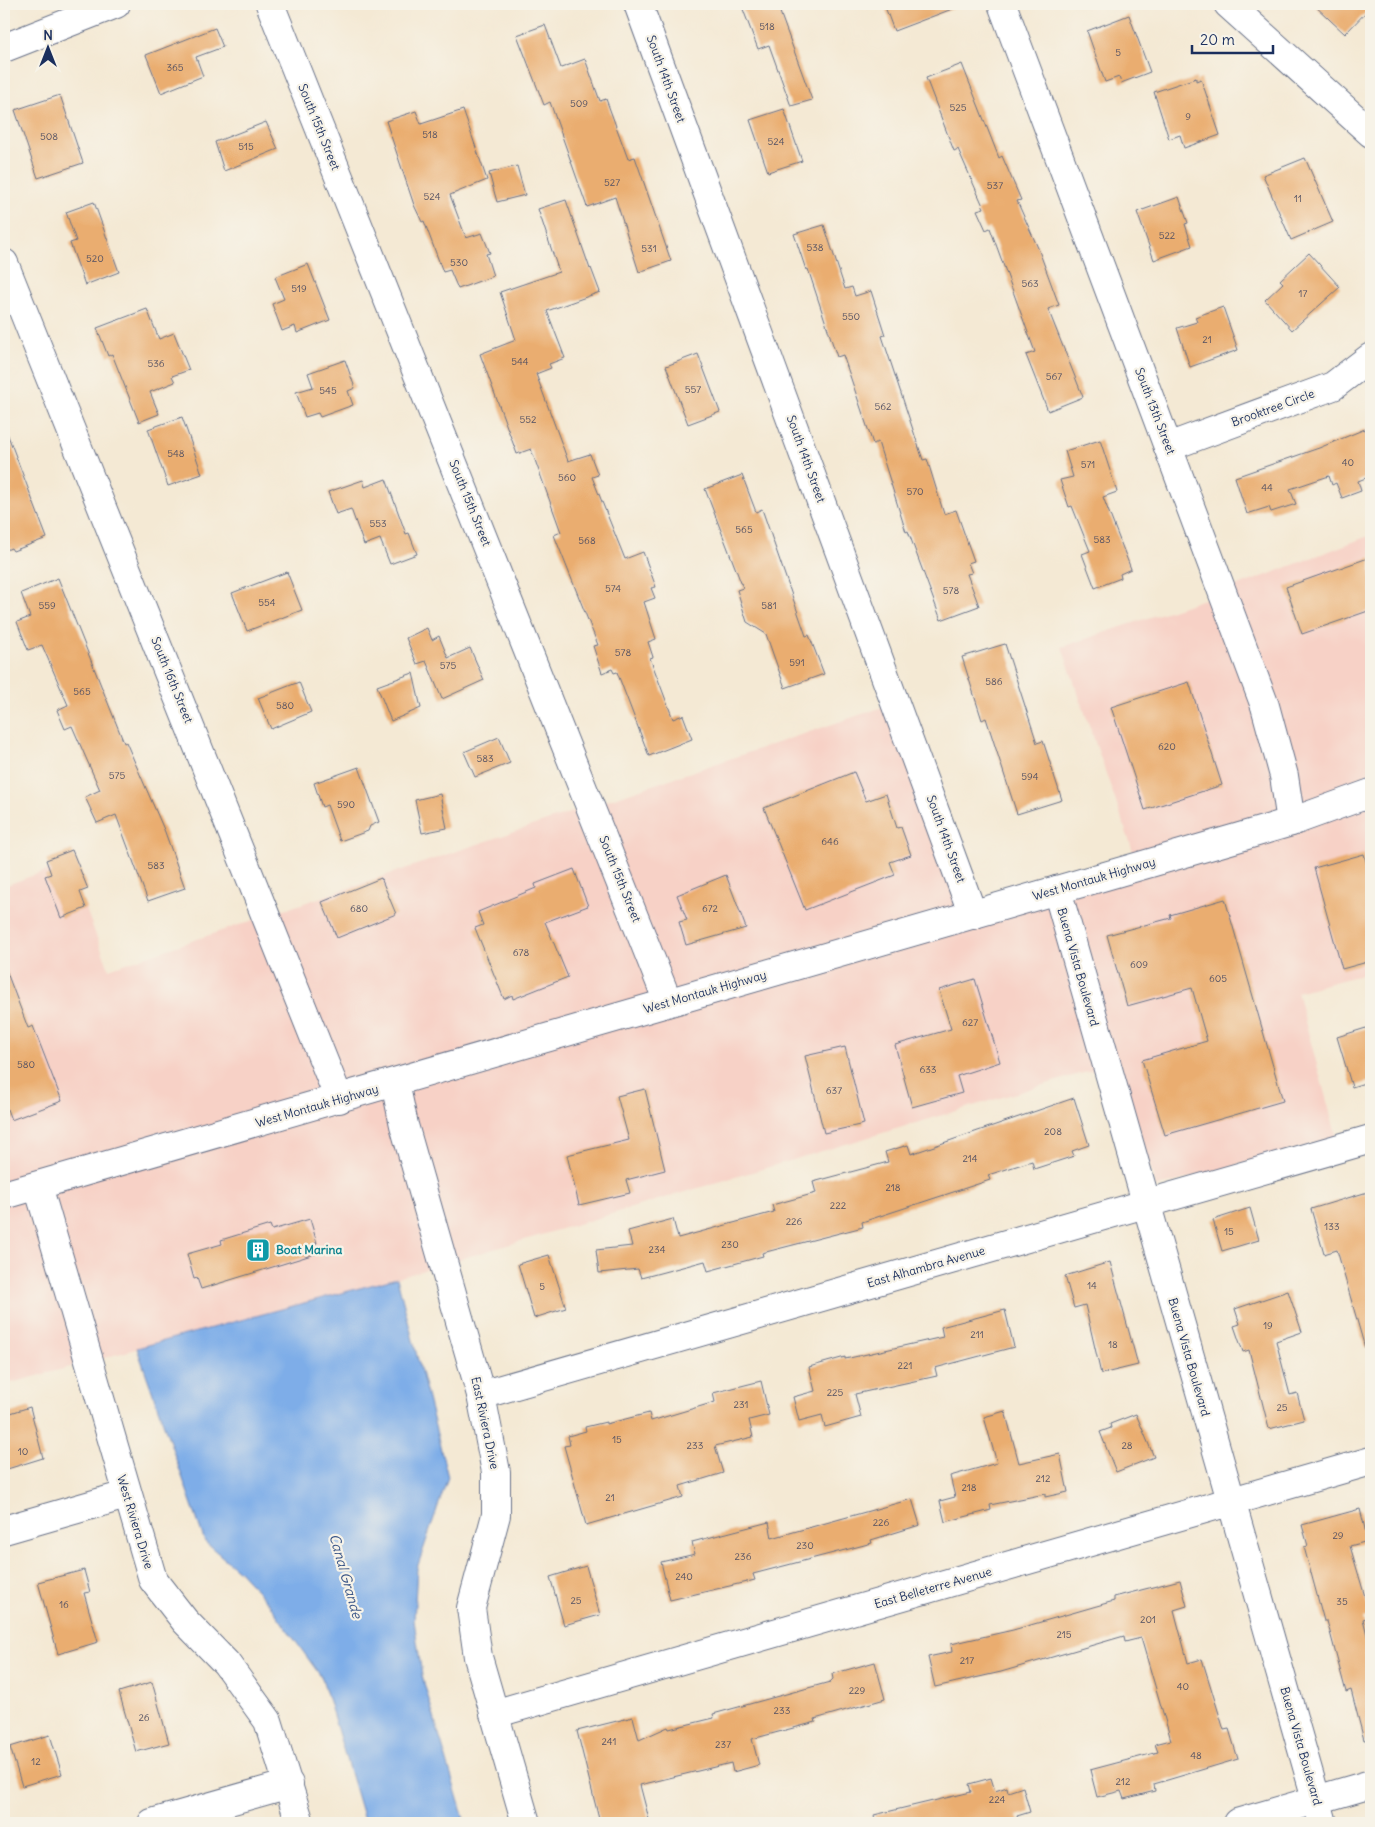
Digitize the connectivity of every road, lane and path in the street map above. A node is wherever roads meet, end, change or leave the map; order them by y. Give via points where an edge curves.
1 (116, 4) edge
2 (270, 4) edge
3 (638, 4) edge
4 (1228, 4) edge
5 (1004, 5) edge
6 (4, 48) edge
7 (1371, 133) edge
8 (4, 263) edge
9 (1371, 358) edge
10 (1168, 447) junction
11 (1371, 793) edge
12 (1291, 822) junction
13 (1057, 890) junction
14 (973, 915) junction
15 (668, 1002) junction
16 (395, 1083) junction
17 (340, 1099) junction
18 (1371, 1139) edge
19 (38, 1186) junction
20 (5, 1189) edge
21 (1145, 1204) junction
22 (481, 1395) junction
23 (1371, 1461) edge
24 (126, 1495) junction
25 (1230, 1502) junction
26 (4, 1530) edge
27 (494, 1714) junction
28 (290, 1784) junction
29 (1371, 1784) edge
30 (1320, 1812) edge
31 (152, 1823) edge
32 (300, 1823) edge
33 (526, 1823) edge
34 (1237, 1823) edge

1 - 6 street
2 - 15 street, South 15th Street
3 - 14 street, South 14th Street
4 - 7 street
5 - 10 street, South 13th Street
8 - 17 street, South 16th Street
9 - 10 street, Brooktree Circle via 1333,386
10 - 12 street, South 13th Street via 1265,706 1284,776
11 - 12 street, West Montauk Highway
12 - 13 street, West Montauk Highway
13 - 14 street, West Montauk Highway
13 - 21 street, Buena Vista Boulevard
14 - 15 street, West Montauk Highway
15 - 16 street, West Montauk Highway
16 - 17 street, West Montauk Highway
16 - 22 street, East Riviera Drive
17 - 19 street, West Montauk Highway
18 - 21 street, East Alhambra Avenue
19 - 20 street, West Montauk Highway
19 - 24 street, West Riviera Drive
21 - 22 street, East Alhambra Avenue
21 - 25 street, Buena Vista Boulevard
22 - 27 street, East Riviera Drive via 496,1472 496,1515 471,1608 478,1657
23 - 25 street, East Belleterre Avenue
24 - 26 street
24 - 28 street, West Riviera Drive via 153,1580 185,1621 226,1664 268,1721
25 - 27 street, East Belleterre Avenue
25 - 30 street, Buena Vista Boulevard
27 - 33 street, East Riviera Drive
28 - 31 street
28 - 32 street, West Riviera Drive
29 - 30 street
30 - 34 street

